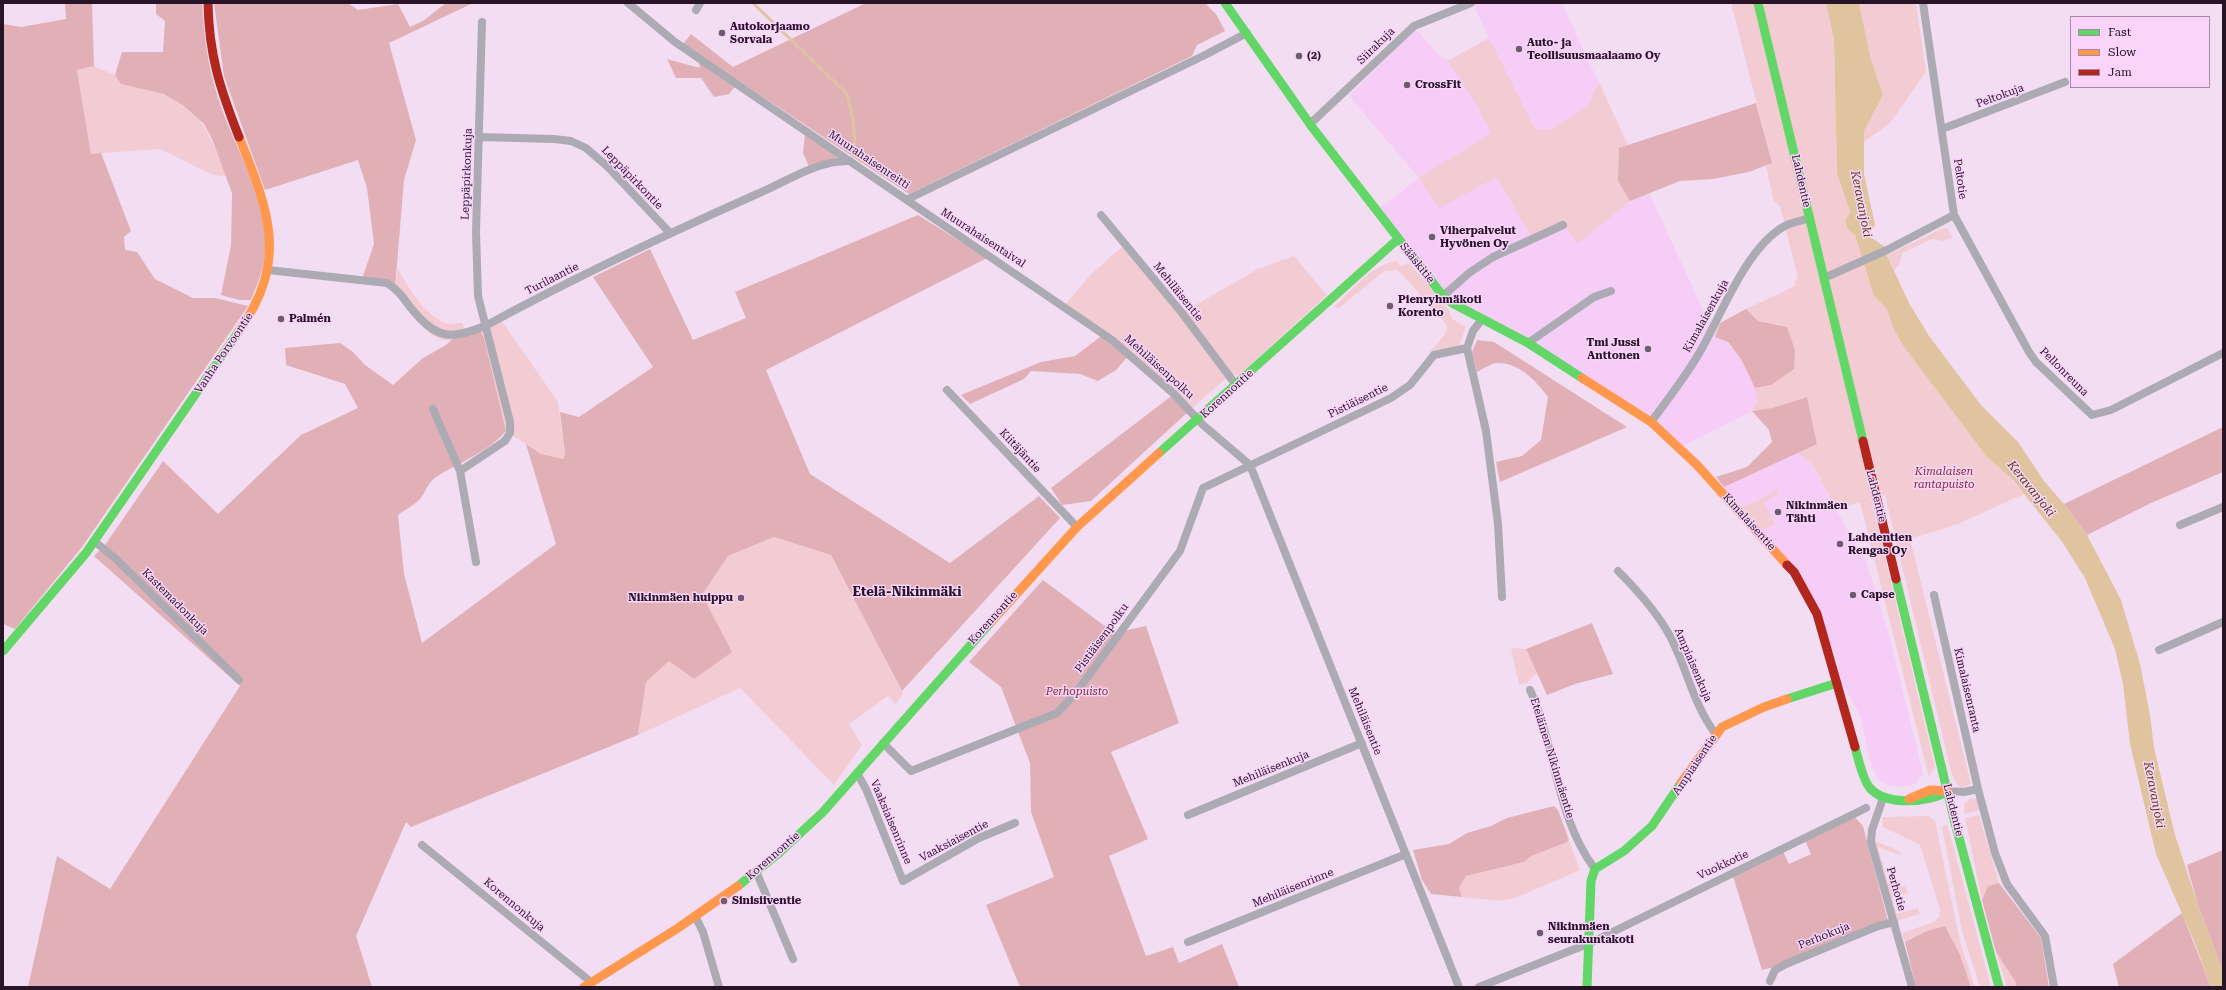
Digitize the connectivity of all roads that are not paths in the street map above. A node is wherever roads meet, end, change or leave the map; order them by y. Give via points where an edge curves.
1 (208, 3) edge
2 (628, 3) edge
3 (1225, 3) edge
4 (1471, 3) edge
5 (1758, 3) edge
6 (1923, 3) edge
7 (482, 22) dead end
8 (1247, 33) junction
9 (2065, 82) dead end
10 (1310, 124) junction
11 (1942, 129) junction
12 (479, 137) junction
13 (850, 161) junction
14 (908, 199) junction
15 (1101, 215) dead end
16 (1954, 216) junction
17 (1810, 218) junction
18 (1563, 225) dead end
19 (670, 233) junction
20 (1398, 239) junction
21 (268, 270) junction
22 (1824, 278) junction
23 (1611, 291) dead end
24 (1046, 294) joint
25 (1443, 296) junction
26 (1482, 319) junction
27 (487, 325) junction
28 (1528, 343) junction
29 (1467, 348) junction
30 (2223, 353) edge
31 (1236, 385) junction
32 (947, 390) dead end
33 (433, 410) dead end
34 (1198, 420) junction
35 (1651, 422) junction
36 (1250, 465) junction
37 (460, 471) junction
38 (2223, 507) edge
39 (2180, 525) dead end
40 (1077, 527) junction
41 (94, 541) junction
42 (476, 562) dead end
43 (1618, 571) dead end
44 (1934, 595) dead end
45 (1502, 597) dead end
46 (2223, 622) edge
47 (2159, 650) dead end
48 (3, 651) edge
49 (239, 680) dead end
50 (1837, 683) junction
51 (1530, 690) dead end
52 (1715, 733) junction
53 (883, 743) junction
54 (1362, 743) junction
55 (857, 773) junction
56 (1978, 789) junction
57 (1948, 791) junction
58 (1883, 798) junction
59 (1866, 808) dead end
60 (1188, 815) dead end
61 (1015, 823) dead end
62 (422, 845) dead end
63 (1406, 854) junction
64 (1595, 869) junction
65 (756, 871) junction
66 (903, 881) joint
67 (695, 916) junction
68 (1894, 922) junction
69 (1188, 942) dead end
70 (1590, 942) junction
71 (793, 959) dead end
72 (1770, 981) dead end
73 (588, 985) edge
74 (719, 987) edge
75 (1459, 987) edge
76 (1479, 987) edge
77 (1587, 987) edge
78 (1912, 987) edge
79 (1999, 987) edge
80 (2054, 987) edge

1 - 21 street, Vanha Porvoontie via 209,35 217,78 248,159 267,222 270,244
2 - 13 street, Muurahaisenreitti via 674,42
3 - 8 street, Sääskitie
4 - 10 street, Siirakuja via 1414,26
5 - 17 street, Lahdentie
6 - 11 street, Peltotie
7 - 12 street, Leppäpirkonkuja
8 - 10 street, Sääskitie
8 - 14 street, Muurahaisenreitti via 1205,56
9 - 11 street, Peltokuja
10 - 20 street, Sääskitie
11 - 16 street, Peltotie
12 - 19 street, Leppäpirkontie via 554,139 571,141 586,148 599,157
12 - 27 street, Leppäpirkonkuja via 476,232 478,296
13 - 14 street, Muurahaisenreitti
13 - 19 street, Turilaantie via 841,160 818,166
14 - 24 street, Muurahaisentaival
15 - 31 street, Mehiläisentie via 1182,313
16 - 22 street, Peltotie
16 - 30 street, Pellonreuna via 2029,352 2036,362 2092,415 2110,410
17 - 22 street, Lahdentie
17 - 35 street, Kimalaisenkuja via 1784,226 1769,238 1753,258 1720,310 1701,350
18 - 25 street via 1493,257 1469,273
19 - 27 street, Turilaantie
20 - 25 street, Sääskitie
20 - 31 street, Korennontie
21 - 27 street, Turilaantie via 387,283 395,288 427,325 437,331 456,336
21 - 41 street, Vanha Porvoontie via 248,319
22 - 57 street, Lahdentie
23 - 28 street via 1594,297
24 - 34 street, Mehiläisenpolku via 1112,340 1174,394
25 - 26 street, Sääskitie
26 - 28 street, Kimalaisentie
26 - 29 street via 1473,331
27 - 37 street, Leppäpirkonkuja via 510,422 510,433 505,441
28 - 35 street, Kimalaisentie
29 - 36 street, Pistiäisentie via 1434,355 1410,385 1391,398
29 - 45 street via 1486,431 1498,524
31 - 34 street, Korennontie
32 - 40 street, Kiitäjäntie
33 - 37 street
34 - 36 street, Mehiläisenpolku
34 - 40 street, Korennontie
35 - 50 street, Kimalaisentie via 1697,465 1794,572 1810,597 1817,614
36 - 53 street, Pistiäisenpolku via 1202,488 1180,551 1075,694 1057,713 911,771
36 - 54 street, Mehiläisentie
37 - 42 street
38 - 39 street
40 - 53 street, Korennontie
41 - 48 street, Vanha Porvoontie
41 - 49 street, Kastemadonkuja
43 - 52 street, Ampiaisenkuja via 1670,634 1700,710
44 - 56 street, Kimalaisenranta
46 - 47 street
50 - 52 street, Ampiaisentie via 1764,707 1731,721
50 - 58 street, Kimalaisentie via 1864,777 1870,788
51 - 64 street, Eteläinen Nikinmäentie via 1544,728 1562,798 1584,854
52 - 64 street, Ampiaisentie via 1652,826 1624,851
53 - 55 street, Korennontie
54 - 60 street, Mehiläisenkuja
54 - 63 street, Mehiläisentie
55 - 65 street, Korennontie via 823,812
55 - 66 street, Vaaksiaisenrinne via 866,789
56 - 57 street via 1964,792
56 - 80 street, Kimalaisenranta via 1995,853 2007,884 2045,936
57 - 58 street via 1933,799
57 - 79 street, Lahdentie
58 - 68 street, Perhotie via 1872,830 1872,842
59 - 70 street, Vuokkotie
61 - 66 street, Vaaksiaisentie via 978,838
62 - 73 street, Korennonkuja
63 - 69 street, Mehiläisenrinne
63 - 75 street, Mehiläisentie
64 - 70 street via 1592,881
65 - 67 street, Korennontie
65 - 71 street
67 - 73 street, Korennontie
67 - 74 street via 703,932
68 - 72 street, Perhokuja via 1878,926 1786,964 1775,970
68 - 78 street, Perhotie
70 - 76 street, Vuokkotie
70 - 77 street

